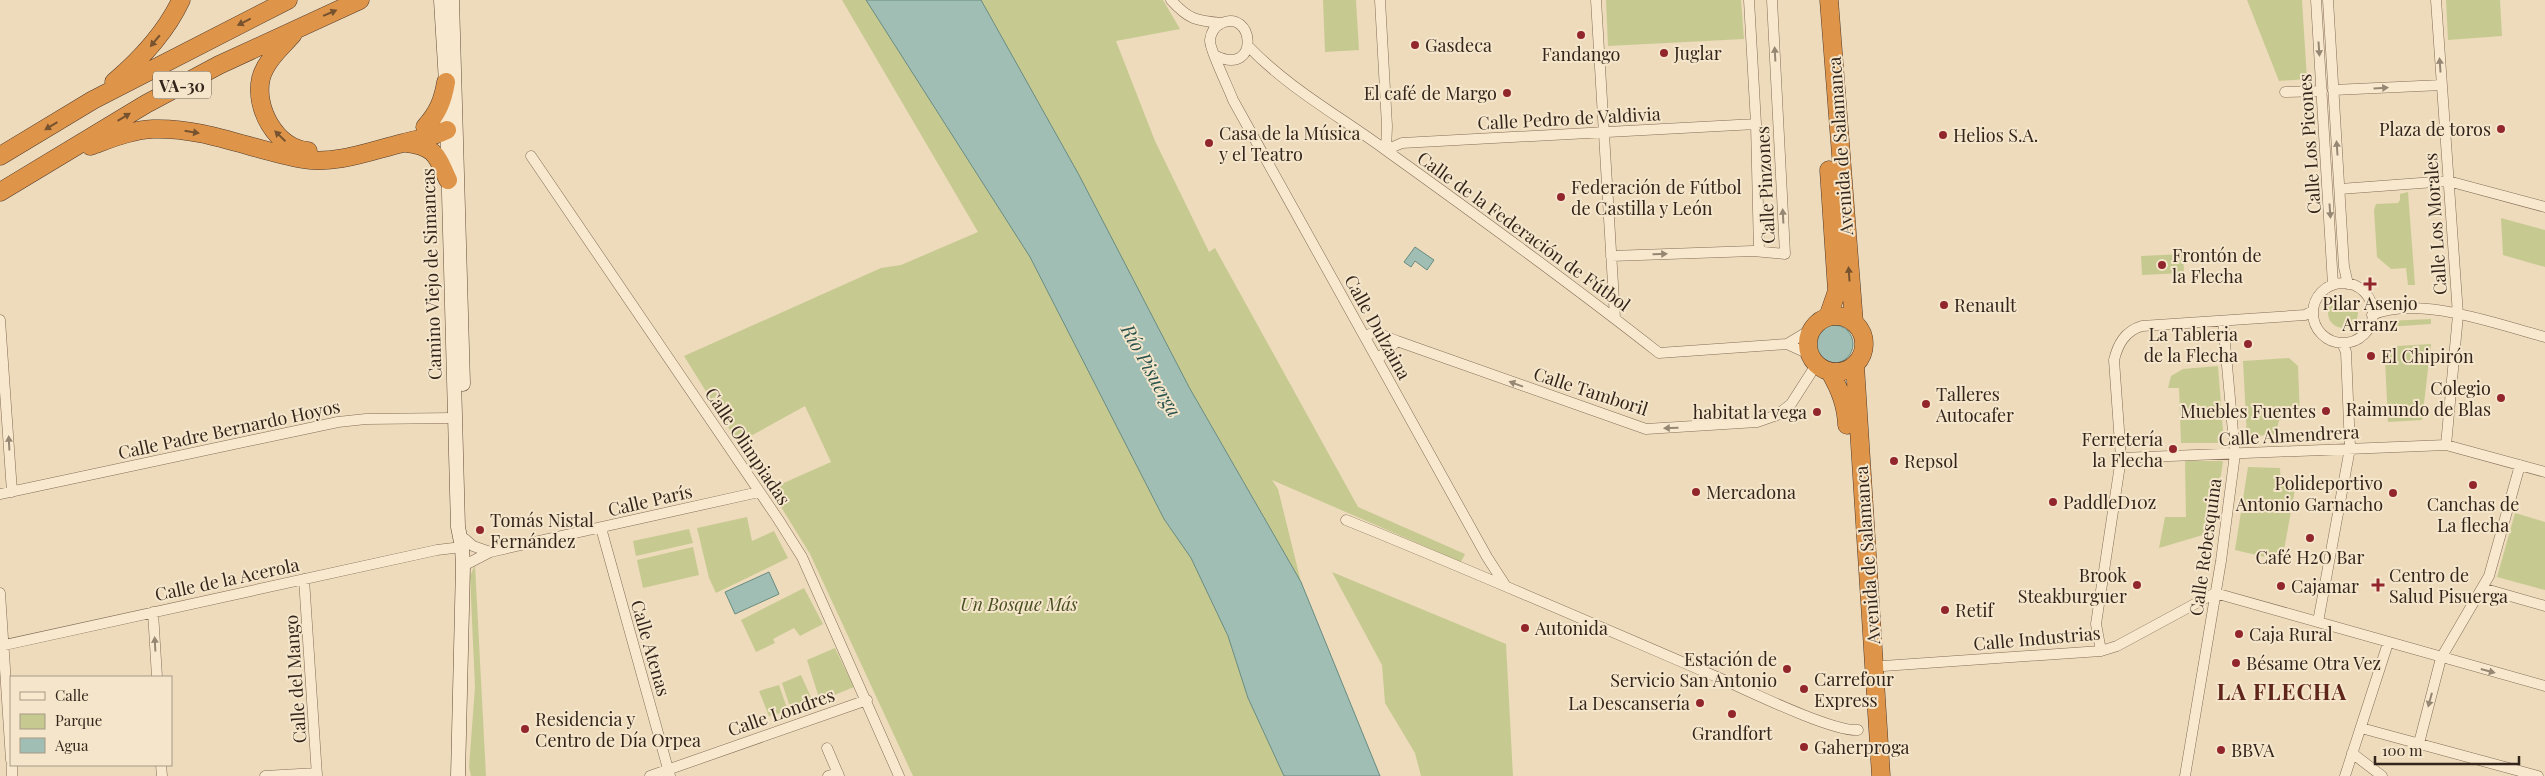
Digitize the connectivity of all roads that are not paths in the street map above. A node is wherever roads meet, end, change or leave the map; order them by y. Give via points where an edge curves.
1 (181, 0) edge
2 (288, 0) edge
3 (360, 0) edge
4 (441, 0) edge
5 (452, 0) edge
6 (1171, 0) edge
7 (1380, 0) edge
8 (1596, 0) edge
9 (1749, 0) edge
10 (1772, 0) edge
11 (1818, 0) edge
12 (1829, 0) edge
13 (2316, 0) edge
14 (2328, 0) edge
15 (2436, 0) edge
16 (1198, 22) junction
17 (1222, 23) junction
18 (300, 26) junction
19 (1210, 38) junction
20 (454, 43) junction
21 (1248, 46) junction
22 (1216, 56) junction
23 (1238, 58) junction
24 (1265, 63) junction
25 (446, 82) junction
26 (1227, 82) junction
27 (2442, 84) junction
28 (2333, 90) junction
29 (2322, 91) junction
30 (2284, 92) dead end
31 (93, 100) junction
32 (1756, 124) junction
33 (425, 127) junction
34 (447, 130) junction
35 (1604, 132) junction
36 (403, 142) junction
37 (1386, 150) junction
38 (68, 151) junction
39 (0, 156) edge
40 (530, 156) dead end
41 (448, 180) junction
42 (2448, 181) junction
43 (2340, 189) junction
44 (0, 192) edge
45 (2545, 207) edge
46 (1759, 252) junction
47 (1611, 256) junction
48 (2348, 284) junction
49 (2333, 285) junction
50 (460, 286) junction
51 (2375, 311) junction
52 (2458, 314) junction
53 (2311, 315) junction
54 (1828, 317) junction
55 (1615, 318) junction
56 (0, 320) edge
57 (2223, 321) junction
58 (1854, 323) junction
59 (1812, 329) junction
60 (1365, 336) junction
61 (2545, 337) edge
62 (1397, 341) junction
63 (1787, 344) junction
64 (2346, 346) junction
65 (462, 354) junction
66 (1378, 359) junction
67 (1818, 364) junction
68 (1855, 365) junction
69 (454, 418) junction
70 (2446, 445) junction
71 (2350, 448) junction
72 (2235, 454) junction
73 (2121, 458) junction
74 (2520, 465) junction
75 (2545, 472) edge
76 (465, 489) junction
77 (12, 492) junction
78 (759, 492) junction
79 (0, 494) edge
80 (1346, 520) dead end
81 (601, 528) junction
82 (464, 543) junction
83 (490, 552) junction
84 (463, 566) junction
85 (304, 579) junction
86 (1505, 585) junction
87 (2482, 588) junction
88 (0, 593) edge
89 (2215, 593) junction
90 (2545, 606) edge
91 (153, 612) junction
92 (2318, 622) junction
93 (2388, 643) junction
94 (2, 646) edge
95 (2101, 652) junction
96 (2441, 658) junction
97 (1882, 666) dead end
98 (157, 676) edge
99 (2545, 686) edge
100 (867, 700) junction
101 (2361, 728) junction
102 (1858, 730) dead end
103 (2419, 742) junction
104 (10, 747) edge
105 (827, 748) dead end
106 (2352, 753) junction
107 (669, 773) edge
108 (317, 774) edge
109 (459, 775) edge
110 (835, 775) edge
111 (265, 776) edge
112 (650, 776) edge
113 (899, 776) edge
114 (1870, 776) edge
115 (1881, 776) edge
116 (2185, 776) edge
117 (2345, 776) edge
118 (2382, 776) edge
119 (2538, 776) edge

1 -> 31 highway via 147,50
2 -> 31 highway, VA-30
18 -> 3 highway, VA-30
4 - 25 main road, Camino Viejo de Simancas
5 - 20 main road, Camino Viejo de Simancas
6 - 16 street via 1187,17
7 - 37 street
8 - 35 street
9 - 32 street
46 -> 10 street, Calle Pinzones via 1785,254
11 - 54 highway, Avenida de Salamanca via 1837,291
58 -> 12 highway, Avenida de Salamanca
13 -> 29 street, Calle Los Picones
14 - 28 street, Calle Los Picones
27 -> 15 street, Calle Los Morales
16 - 17 street
16 - 19 street
17 - 19 street
17 - 21 street via 1239,25 1247,34
33 -> 18 highway via 344,151 303,151 286,142 272,129 263,112 261,78 277,50
38 -> 18 highway, VA-30 via 146,104
19 - 22 street
20 - 34 main road via 451,121
20 - 50 main road, Camino Viejo de Simancas
21 - 23 street
21 - 24 street, Calle de la Federación de Fútbol
22 - 23 street via 1226,60
22 - 26 street, Calle Dulzaina
23 - 24 street, Calle de la Federación de Fútbol
23 - 26 street
24 - 37 street, Calle de la Federación de Fútbol
25 - 33 highway via 442,101 434,118
25 - 34 main road, Camino Viejo de Simancas
26 - 60 street, Calle Dulzaina
28 -> 27 street
27 - 42 street, Calle Los Morales
43 -> 28 street, Calle Los Picones
29 - 30 street
29 -> 49 street, Calle Los Picones
31 -> 39 highway, VA-30
32 - 35 street, Calle Pedro de Valdivia
32 - 46 street
33 - 34 highway
34 - 36 highway
34 - 41 main road, Camino Viejo de Simancas
34 - 50 main road via 452,137 455,263
35 - 37 street, Calle Pedro de Valdivia via 1402,143
35 - 47 street
38 -> 36 highway via 151,129 216,136 303,159 319,160 349,158
36 - 41 highway via 423,145 437,155
37 - 55 street, Calle de la Federación de Fútbol
38 - 44 highway, VA-30
40 - 78 street, Calle Olimpiadas
41 - 69 main road, Camino Viejo de Simancas
42 - 43 street
42 - 45 street
42 - 52 street, Calle Los Morales
43 - 48 street, Calle Los Picones
47 -> 46 street, Calle Pinzones
47 - 55 street
48 - 49 street
48 - 51 street via 2365,294
49 - 53 street via 2317,298
50 - 65 main road, Camino Viejo de Simancas
51 - 52 street via 2431,308
51 - 64 street via 2366,332
52 - 61 street
52 - 70 street, Calle Los Morales
53 - 57 street
53 - 64 street via 2325,337
54 - 58 highway via 1840,316
54 - 59 highway
55 - 63 street, Calle de la Federación de Fútbol via 1659,353
77 -> 56 street
57 - 72 street, Calle Rebesquina
57 - 73 street via 2142,326 2125,336 2117,347 2114,360
58 - 68 highway via 1862,335 1864,349
59 - 63 street, Calle de la Federación de Fútbol
59 - 67 highway via 1806,342
60 - 62 street, Calle Tamboril via 1374,332
60 - 66 street, Calle Dulzaina
62 - 66 street
67 -> 62 street, Calle Tamboril via 1791,404 1777,415 1757,422 1646,428
63 - 67 street, Calle de la Federación de Fútbol
64 - 71 street
65 - 69 main road via 458,366 458,409
65 - 76 main road, Camino Viejo de Simancas
66 - 86 street, Calle Dulzaina
67 - 68 highway via 1840,372
67 - 114 highway, Avenida de Salamanca via 1841,390 1846,409
68 - 115 highway, Avenida de Salamanca
69 - 76 main road via 459,428 460,482
69 - 77 street, Calle Padre Bernardo Hoyos via 338,422
69 - 82 main road, Camino Viejo de Simancas via 458,526
70 - 71 street, Calle Almendrera
70 - 74 street, Calle Almendrera
71 - 72 street, Calle Almendrera
71 - 92 street
72 - 73 street, Calle Almendrera
72 - 89 street, Calle Rebesquina
73 - 95 street via 2096,624
74 - 75 street, Calle Almendrera
74 - 87 street via 2489,576
76 - 82 main road, Camino Viejo de Simancas
77 - 79 street, Calle Padre Bernardo Hoyos
78 - 81 street, Calle París
78 - 100 street, Calle Olimpiadas via 802,557
80 - 86 street
81 - 83 street, Calle París
81 - 107 street, Calle Atenas
82 - 83 street
82 - 84 main road, Camino Viejo de Simancas
82 - 85 street, Calle de la Acerola
83 - 84 street, Calle París
84 - 109 main road, Camino Viejo de Simancas
85 - 91 street, Calle de la Acerola
85 - 108 street, Calle del Mango
86 - 102 street via 1759,696 1831,725
87 - 90 street
87 - 96 street
88 - 94 street
89 - 92 street
89 - 95 street, Calle Industrias
89 - 116 street, Calle Rebesquina
91 - 94 street, Calle de la Acerola
98 -> 91 street
92 - 93 street
93 - 96 street
93 - 101 street
94 - 104 street
95 - 97 street, Calle Industrias
96 -> 99 street
96 -> 103 street
100 - 107 street, Calle Londres
100 - 113 street, Calle Olimpiadas
101 - 103 street
101 - 106 street
103 - 119 street
105 - 110 street
106 - 117 street
106 - 118 street
107 - 112 street, Calle Londres
108 - 111 street

